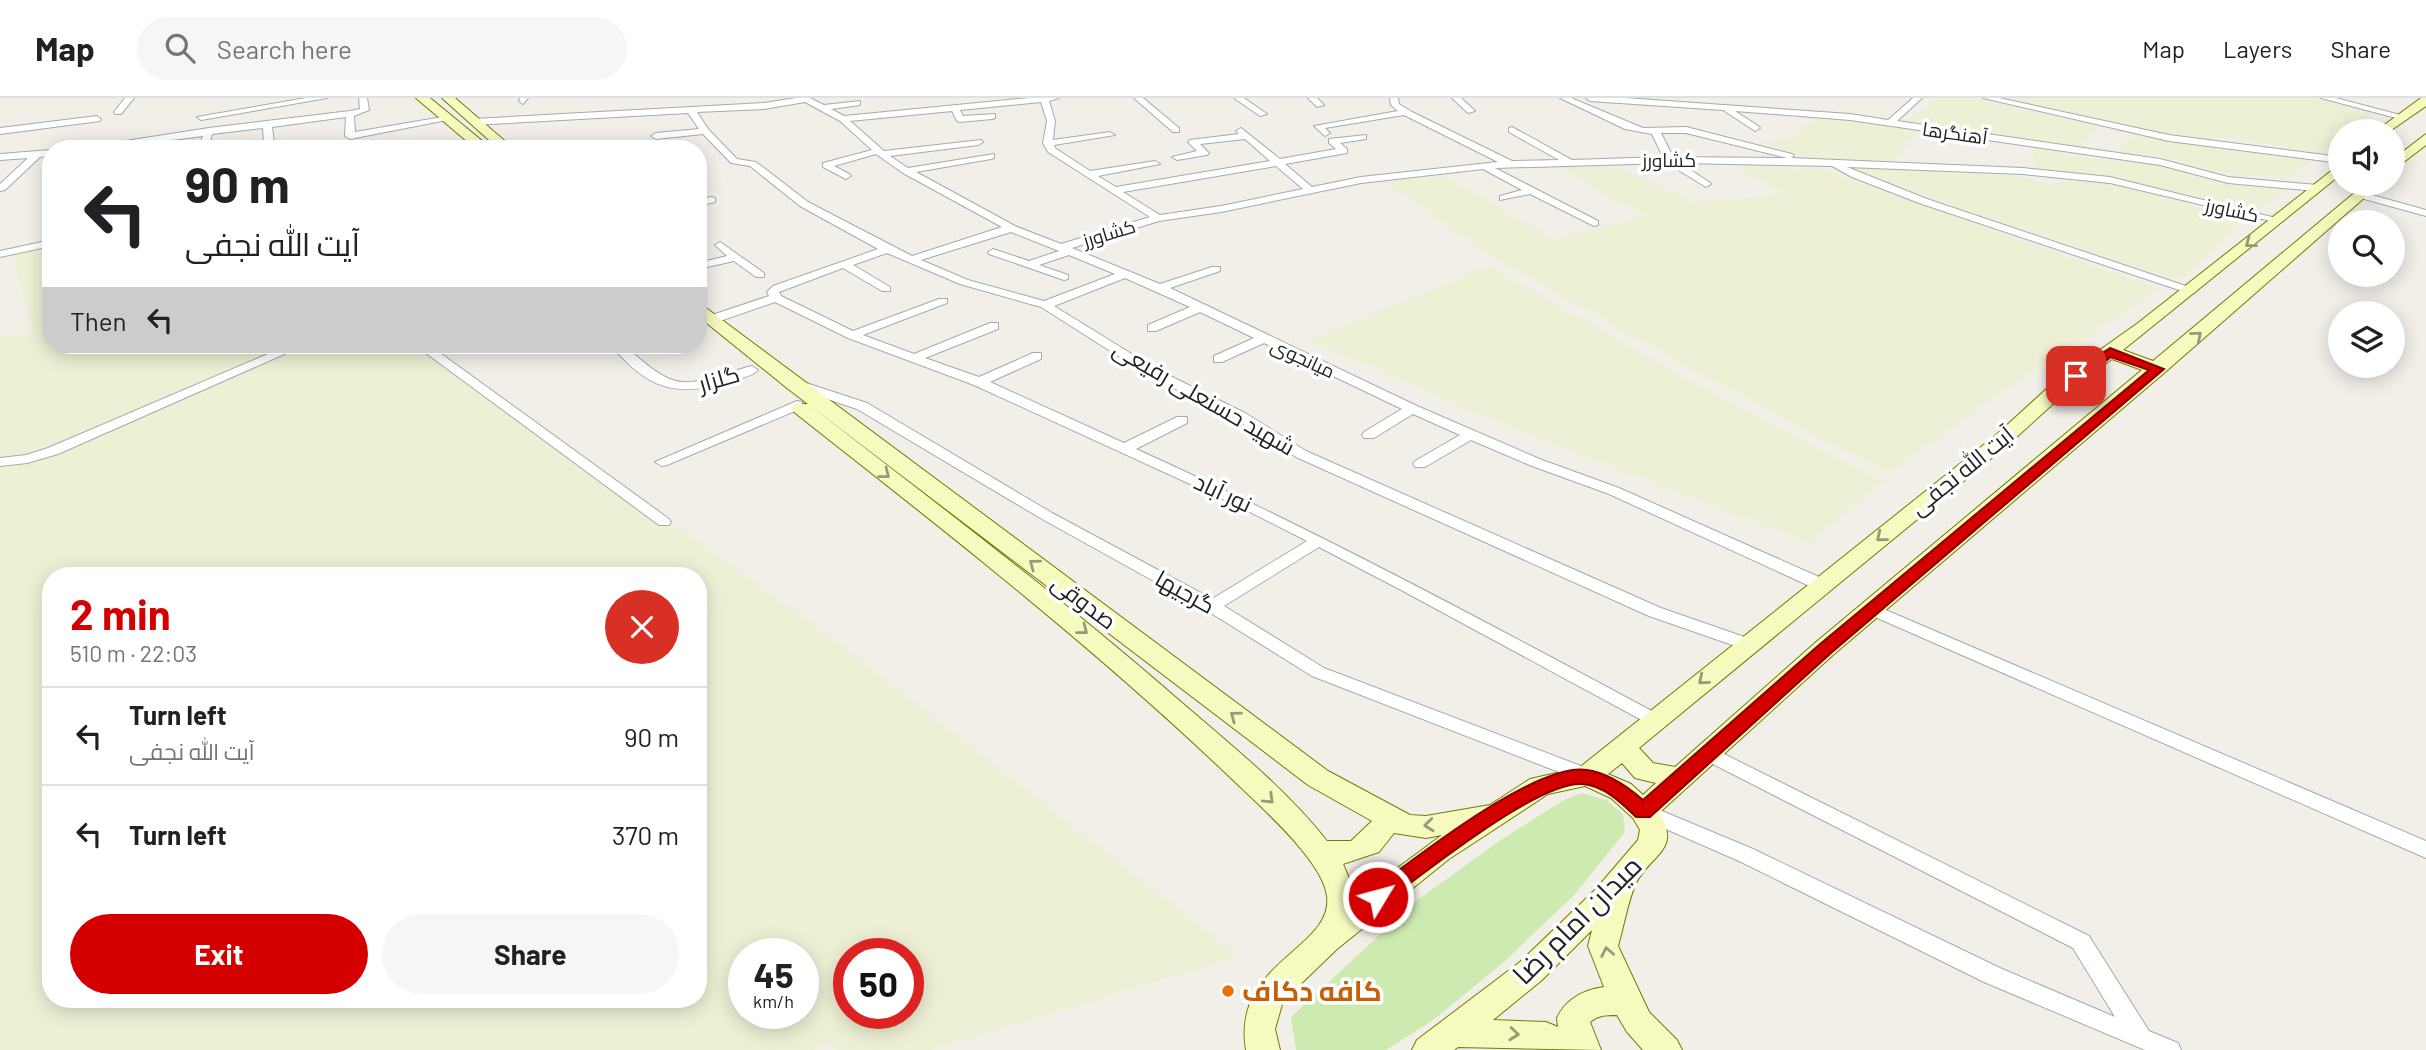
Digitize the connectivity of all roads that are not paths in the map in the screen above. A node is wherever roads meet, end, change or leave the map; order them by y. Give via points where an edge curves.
1 (130, 98) edge
2 (237, 98) edge
3 (323, 98) edge
4 (363, 98) edge
5 (422, 98) edge
6 (448, 98) edge
7 (937, 98) edge
8 (1138, 98) edge
9 (1238, 98) edge
10 (1312, 98) edge
11 (1456, 98) edge
12 (1564, 98) edge
13 (1590, 98) edge
14 (1918, 98) edge
15 (1987, 98) edge
16 (2325, 98) edge
17 (805, 99) edge
18 (1048, 99) edge
19 (1782, 99) edge
20 (1616, 100) edge
21 (1648, 100) edge
22 (2426, 100) edge
23 (1394, 102) edge
24 (857, 103) dead end
25 (697, 106) edge
26 (1320, 106) dead end
27 (826, 107) junction
28 (954, 107) junction
29 (1724, 108) junction
30 (938, 109) junction
31 (1356, 111) dead end
32 (1471, 111) dead end
33 (1641, 111) dead end
34 (118, 112) dead end
35 (236, 112) junction
36 (1405, 112) junction
37 (1795, 113) junction
38 (350, 114) junction
39 (1263, 114) dead end
40 (992, 116) dead end
41 (2400, 116) junction
42 (1650, 117) dead end
43 (97, 119) dead end
44 (471, 119) junction
45 (843, 119) junction
46 (2396, 119) edge
47 (452, 122) junction
48 (1891, 122) junction
49 (204, 123) junction
50 (267, 125) junction
51 (1657, 126) junction
52 (30, 127) junction
53 (1755, 128) dead end
54 (1176, 130) dead end
55 (1512, 130) dead end
56 (0, 131) edge
57 (705, 131) junction
58 (104, 133) dead end
59 (1325, 133) dead end
60 (1110, 135) dead end
61 (350, 136) junction
62 (656, 136) dead end
63 (1363, 137) dead end
64 (2426, 138) edge
65 (98, 140) edge
66 (140, 140) edge
67 (203, 140) edge
68 (268, 140) edge
69 (352, 140) edge
70 (474, 140) edge
71 (496, 140) edge
72 (978, 142) dead end
73 (1048, 143) junction
74 (0, 151) edge
75 (878, 152) junction
76 (37, 154) junction
77 (42, 154) edge
78 (2405, 154) edge
79 (991, 156) dead end
80 (0, 157) edge
81 (1177, 157) dead end
82 (2328, 158) edge
83 (1669, 160) junction
84 (1571, 162) junction
85 (1804, 162) junction
86 (1832, 163) junction
87 (1155, 164) dead end
88 (1277, 164) junction
89 (1510, 164) junction
90 (1484, 166) junction
91 (906, 171) junction
92 (1089, 174) junction
93 (846, 176) dead end
94 (2328, 178) edge
95 (1706, 184) dead end
96 (1, 188) edge
97 (2316, 188) junction
98 (1115, 190) junction
99 (1531, 190) junction
100 (1227, 191) dead end
101 (1311, 191) junction
102 (2359, 196) edge
103 (2384, 196) edge
104 (1504, 198) dead end
105 (711, 200) dead end
106 (707, 201) edge
107 (1241, 205) junction
108 (2426, 213) edge
109 (1158, 218) junction
110 (2279, 220) junction
111 (1594, 223) dead end
112 (1011, 229) junction
113 (42, 245) edge
114 (720, 245) dead end
115 (887, 249) junction
116 (1067, 249) junction
117 (993, 252) dead end
118 (0, 254) edge
119 (735, 257) junction
120 (912, 259) junction
121 (842, 263) junction
122 (707, 264) edge
123 (1030, 264) junction
124 (1216, 269) dead end
125 (1125, 274) junction
126 (760, 275) dead end
127 (1064, 277) dead end
128 (1160, 288) junction
129 (886, 289) dead end
130 (2191, 290) junction
131 (776, 298) junction
132 (943, 301) dead end
133 (1045, 305) junction
134 (1198, 308) junction
135 (707, 316) edge
136 (707, 320) edge
137 (707, 321) edge
138 (994, 326) dead end
139 (1152, 328) dead end
140 (852, 335) junction
141 (1262, 339) junction
142 (2116, 347) junction
143 (278, 354) edge
144 (433, 354) edge
145 (627, 354) edge
146 (1037, 356) dead end
147 (914, 358) junction
148 (1218, 359) dead end
149 (2164, 364) junction
150 (752, 370) junction
151 (979, 382) junction
152 (795, 394) junction
153 (1412, 409) junction
154 (1182, 420) dead end
155 (1370, 435) dead end
156 (1469, 435) junction
157 (1126, 448) junction
158 (0, 462) edge
159 (662, 462) dead end
160 (1420, 464) dead end
161 (664, 522) dead end
162 (1318, 541) junction
163 (1822, 585) junction
164 (1212, 606) junction
165 (1874, 610) junction
166 (1747, 644) junction
167 (1655, 720) junction
168 (1623, 747) junction
169 (1708, 753) junction
170 (1587, 776) junction
171 (1680, 778) junction
172 (1643, 811) junction
173 (1496, 814) junction
174 (1388, 816) junction
175 (2426, 850) edge
176 (1316, 851) junction
177 (1623, 879) junction
178 (1326, 940) junction
179 (1626, 1001) junction
180 (2141, 1038) junction
181 (1442, 1041) edge
182 (1258, 1048) edge
183 (1571, 1050) edge
184 (1584, 1050) edge
185 (1665, 1050) edge
186 (2170, 1050) edge

1 - 34 street
2 - 35 street
3 - 35 street
4 - 38 street via 365,110
5 - 47 main road
6 - 44 main road
7 - 30 street
8 - 54 street
9 - 39 street
10 - 26 street
11 - 32 street
12 - 51 street via 1628,127
13 - 20 street, آهنگرها
14 - 48 street
15 - 82 street via 2169,138
16 - 41 street
17 - 25 street via 765,106
17 - 27 street, میانجوی
18 - 28 street
18 - 73 street
19 - 37 street
20 - 21 street, آهنگرها
20 - 33 street
21 - 29 street, آهنگرها
22 - 41 main road
23 - 31 street
23 - 36 street
24 - 27 street
25 - 44 street
25 - 57 street, شهید حسنعلی رفیعی
27 - 45 street, میانجوی
28 - 30 street
28 - 40 street via 960,119
29 - 37 street, آهنگرها
29 - 53 street
30 - 45 street
35 - 49 street via 235,117
36 - 59 street via 1318,126
36 - 89 street
37 - 48 street, آهنگرها
38 - 50 street
38 - 61 street
41 - 46 main road
42 - 51 street
43 - 52 street
44 - 47 main road
44 - 71 main road
45 - 75 street, میانجوی
47 - 61 street
47 - 70 main road
48 - 97 street, آهنگرها via 2160,162 2228,180
49 - 50 street
49 - 66 street
49 - 67 street
50 - 68 street
51 - 83 street
51 - 85 street via 1767,149
52 - 56 street
52 - 74 street
55 - 84 street
57 - 62 street
57 - 115 street, شهید حسنعلی رفیعی via 734,161 752,164 804,204
58 - 65 street
60 - 73 street
61 - 69 street
63 - 88 street via 1332,141 1343,150
64 - 78 main road
72 - 75 street
73 - 92 street via 1051,150
75 - 91 street, میانجوی
75 - 93 street via 826,165
76 - 77 street
76 - 80 street
76 - 96 street
79 - 91 street
81 - 88 street via 1204,153 1193,142 1244,133
83 - 84 street, کشاورز
83 - 85 street, کشاورز
83 - 95 street
84 - 89 street, کشاورز
85 - 86 street, کشاورز
86 - 110 street, کشاورز via 2023,171 2110,180
86 - 130 street via 1923,201
87 - 92 street
88 - 98 street
88 - 101 street
89 - 90 street, کشاورز
90 - 99 street
90 - 101 street, کشاورز via 1361,180
91 - 112 street, میانجوی
92 - 98 street
94 - 97 main road, آیت الله نجفی
97 - 110 main road, آیت الله نجفی
98 - 109 street
99 - 104 street
99 - 111 street
100 - 107 street
101 - 107 street, کشاورز
149 -> 102 main road, آیت الله نجفی
103 - 108 street
105 - 106 street
107 - 109 street, کشاورز
109 - 116 street, کشاورز
110 -> 130 main road, آیت الله نجفی
112 - 116 street, میانجوی
112 - 120 street
113 - 118 street
114 - 119 street
115 - 120 street, شهید حسنعلی رفیعی
115 - 121 street
116 - 123 street, کشاورز
116 - 125 street, میانجوی
117 - 123 street
119 - 122 street
119 - 126 street
120 - 133 street, شهید حسنعلی رفیعی via 964,282
121 - 129 street
121 - 131 street via 777,288 773,292
123 - 127 street
124 - 128 street
125 - 128 street, میانجوی
125 - 133 street
128 - 134 street, میانجوی
130 - 142 main road, آیت الله نجفی
131 - 135 street
131 - 140 street, نور آباد
132 - 140 street
133 - 166 street, شهید حسنعلی رفیعی via 1152,372 1240,416 1313,460 1655,612
134 - 139 street
134 - 141 street, میانجوی
136 - 152 main road, صدوقی
137 - 150 main road, صدوقی
138 - 147 street
140 - 147 street, نور آباد
141 - 148 street
141 - 153 street, میانجوی
142 - 149 main road
142 -> 163 main road, آیت الله نجفی via 2059,388
143 - 158 street via 53,451 27,460
144 - 161 street
145 - 150 street, گلزار via 658,381 680,389
146 - 151 street
147 - 151 street, نور آباد
149 - 165 main road, آیت الله نجفی
150 - 152 main road, صدوقی
151 - 157 street, نور آباد
152 - 159 street
152 - 164 street, گرجیها via 862,406 1047,516
174 -> 152 main road, صدوقی via 1318,778
152 -> 176 main road, صدوقی via 1125,664 1271,801
153 - 155 street
153 - 156 street, میانجوی
154 - 157 street
156 - 160 street
156 - 163 street, میانجوی via 1614,491
157 - 162 street, نور آباد
162 - 164 street
162 - 167 street, نور آباد
163 - 166 main road, آیت الله نجفی
164 - 170 street, گرجیها via 1318,672
165 - 169 main road, آیت الله نجفی
165 - 175 street
166 -> 167 main road, آیت الله نجفی
167 - 168 main road, آیت الله نجفی
168 - 170 main road, آیت الله نجفی
168 - 171 main road via 1645,771
169 - 171 main road, آیت الله نجفی
169 - 180 street via 2081,942
170 - 172 main road via 1621,791
170 - 173 main road via 1540,786
171 - 172 main road, آیت الله نجفی
172 - 177 main road, میدان امام رضا via 1654,829 1652,844
172 - 180 street via 1746,855 1992,975
173 -> 174 main road, صدوقی via 1426,827 1405,826
173 - 178 main road via 1439,851
174 - 176 main road via 1381,834 1369,846 1336,854
176 - 178 main road, صدوقی via 1341,888 1342,910
179 -> 177 main road via 1603,946
177 - 181 main road, میدان امام رضا via 1531,971
178 - 182 main road via 1271,992 1262,1010
179 - 184 main road via 1584,1005 1573,1018
179 - 185 main road via 1638,1022
180 - 186 street
181 -> 183 main road via 1546,1037

